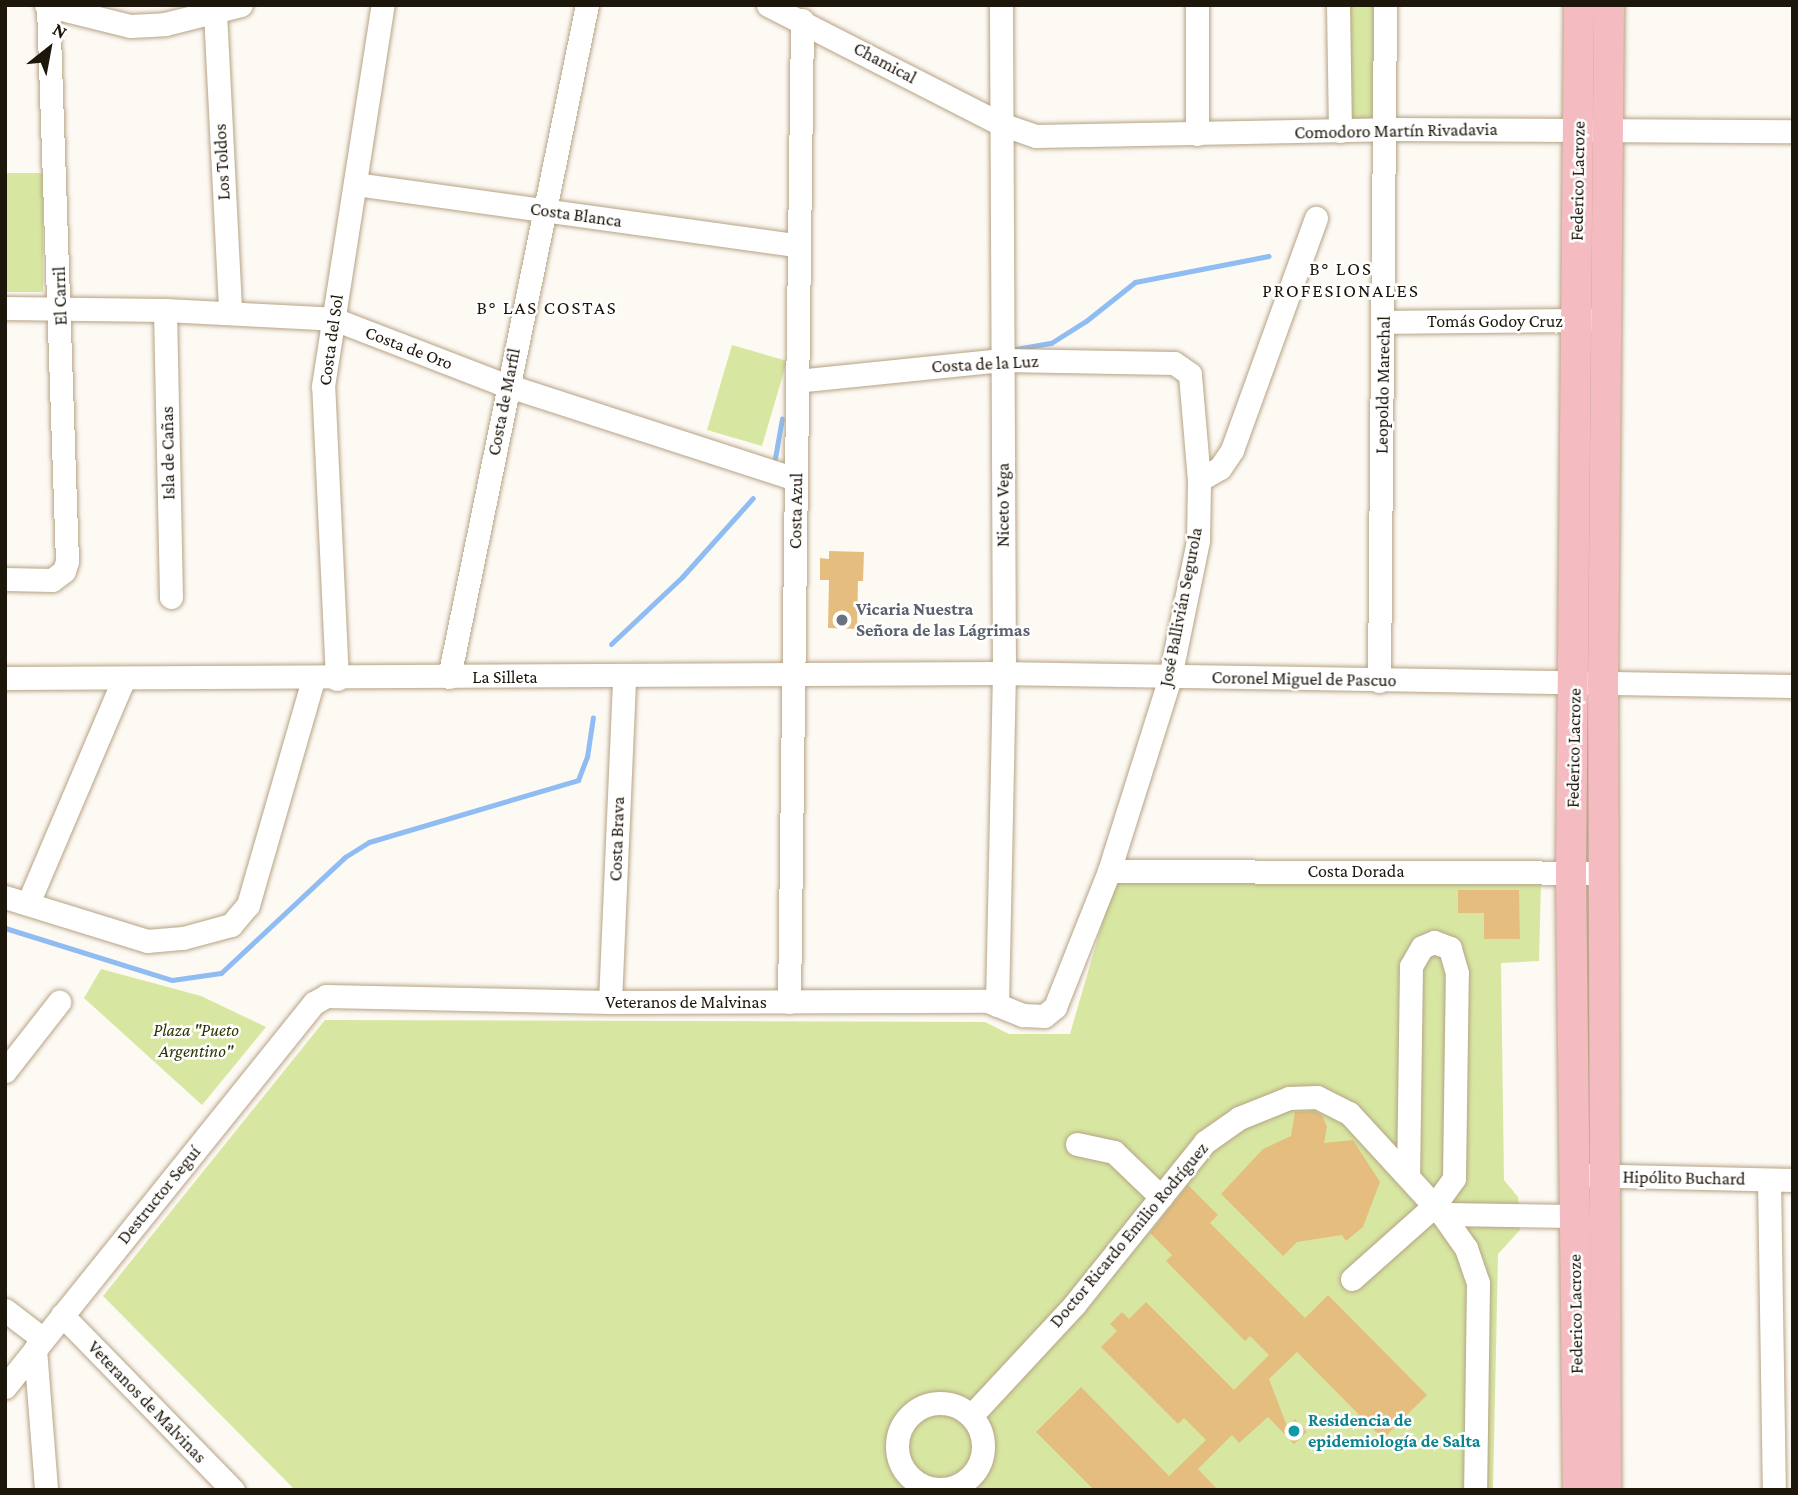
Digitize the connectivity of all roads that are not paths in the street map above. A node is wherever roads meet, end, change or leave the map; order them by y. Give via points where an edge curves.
1 (241, 5) edge
2 (383, 5) edge
3 (587, 5) edge
4 (768, 5) edge
5 (1001, 5) edge
6 (1196, 5) edge
7 (1338, 5) edge
8 (1385, 5) edge
9 (1579, 5) edge
10 (1609, 5) edge
11 (47, 6) edge
12 (215, 12) junction
13 (802, 20) junction
14 (1002, 124) junction
15 (1387, 129) junction
16 (1579, 129) junction
17 (1609, 130) junction
18 (1340, 131) junction
19 (1793, 131) edge
20 (1197, 134) junction
21 (355, 184) junction
22 (542, 210) junction
23 (1316, 218) dead end
24 (797, 245) junction
25 (61, 307) junction
26 (5, 308) edge
27 (165, 310) junction
28 (230, 313) junction
29 (334, 319) junction
30 (1606, 319) junction
31 (1576, 320) junction
32 (1384, 321) junction
33 (1002, 360) junction
34 (1174, 363) joint
35 (797, 381) junction
36 (507, 386) junction
37 (796, 479) junction
38 (1199, 480) junction
39 (5, 579) edge
40 (171, 597) dead end
41 (1004, 673) junction
42 (793, 675) junction
43 (624, 676) junction
44 (314, 677) junction
45 (449, 677) junction
46 (1170, 677) junction
47 (5, 678) edge
48 (124, 678) junction
49 (337, 678) junction
50 (1379, 681) junction
51 (1589, 684) junction
52 (1793, 686) edge
53 (1109, 871) junction
54 (1572, 872) junction
55 (1604, 873) junction
56 (5, 897) edge
57 (29, 901) junction
58 (610, 1002) junction
59 (789, 1002) junction
60 (59, 1003) dead end
61 (314, 1003) joint
62 (997, 1004) junction
63 (1055, 1007) joint
64 (5, 1071) edge
65 (1077, 1144) dead end
66 (1576, 1175) junction
67 (1606, 1176) junction
68 (1408, 1177) junction
69 (1769, 1180) junction
70 (1793, 1180) edge
71 (1161, 1197) junction
72 (1438, 1210) junction
73 (1575, 1216) junction
74 (1352, 1279) dead end
75 (5, 1310) edge
76 (62, 1315) junction
77 (39, 1344) junction
78 (5, 1387) edge
79 (971, 1416) junction
80 (976, 1484) edge
81 (46, 1490) edge
82 (233, 1490) edge
83 (1475, 1490) edge
84 (1578, 1490) edge
85 (1606, 1490) edge
86 (1774, 1490) edge

1 - 12 street
2 - 21 street, Costa del Sol
3 - 22 street, Costa de Marfil
4 - 13 street, Chamical
5 - 14 street, Niceto Vega
6 - 20 street
7 - 18 street
8 - 15 street, Leopoldo Marechal
9 - 16 main road, Federico Lacroze
10 - 17 main road, Federico Lacroze
11 - 12 street via 130,26 165,24
11 - 25 street, El Carril
12 - 28 street, Los Toldos
13 - 14 street, Chamical
13 - 24 street, Costa Azul
14 - 20 street, Comodoro Martín Rivadavia via 1035,136
14 - 33 street, Niceto Vega
15 - 16 street, Comodoro Martín Rivadavia
15 - 18 street, Comodoro Martín Rivadavia
15 - 32 street, Leopoldo Marechal
16 - 17 street, Comodoro Martín Rivadavia
16 - 31 main road, Federico Lacroze
17 - 19 street, Comodoro Martín Rivadavia
17 - 30 main road, Federico Lacroze
18 - 20 street, Comodoro Martín Rivadavia
21 - 22 street, Costa Blanca
21 - 29 street, Costa del Sol
22 - 24 street, Costa Blanca
22 - 36 street, Costa de Marfil
23 - 38 street via 1232,450 1220,468
24 - 35 street, Costa Azul
25 - 26 street, Costa de Oro
25 - 27 street, Costa de Oro
25 - 39 street, El Carril via 67,561 64,571 52,580
27 - 28 street, Costa de Oro
27 - 40 street, Isla de Cañas
28 - 29 street, Costa de Oro
29 - 36 street, Costa de Oro
29 - 49 street, Costa del Sol via 323,414
30 - 31 street, Tomás Godoy Cruz
30 - 51 main road, Federico Lacroze
31 - 32 street, Tomás Godoy Cruz
31 - 51 main road, Federico Lacroze
32 - 50 street, Leopoldo Marechal
33 - 34 street, Costa de la Luz
33 - 35 street, Costa de la Luz
33 - 41 street, Niceto Vega
34 - 38 street, José Ballivián Segurola via 1190,374
35 - 37 street, Costa Azul
36 - 37 street, Costa de Oro
36 - 45 street, Costa de Marfil
37 - 42 street, Costa Azul
38 - 46 street, José Ballivián Segurola via 1198,540
41 - 42 street, La Silleta
41 - 46 street, Coronel Miguel de Pascuo
41 - 62 street, Niceto Vega
42 - 43 street, La Silleta
42 - 59 street, Costa Azul
43 - 45 street, La Silleta
43 - 58 street, Costa Brava
44 - 48 street, La Silleta
44 - 49 street, La Silleta
44 - 57 street via 248,905 231,925 183,938 148,941
45 - 49 street, La Silleta
46 - 50 street, Coronel Miguel de Pascuo
46 - 53 street, José Ballivián Segurola
47 - 48 street, La Silleta
48 - 57 street
50 - 51 street, Coronel Miguel de Pascuo
51 - 52 street, Coronel Miguel de Pascuo
51 - 54 main road, Federico Lacroze
51 - 55 main road, Federico Lacroze
53 - 54 street, Costa Dorada
53 - 63 street, José Ballivián Segurola
54 - 55 street, Costa Dorada
54 - 66 main road, Federico Lacroze
55 - 67 main road, Federico Lacroze
56 - 57 street
58 - 59 street, Veteranos de Malvinas
58 - 61 street, Veteranos de Malvinas via 326,996
59 - 62 street, Veteranos de Malvinas
60 - 64 street
61 - 76 street, Destructor Seguí
62 - 63 street, Veteranos de Malvinas via 1023,1015 1044,1016
65 - 71 street via 1114,1153
66 - 67 street, Hipólito Buchard
66 - 73 main road, Federico Lacroze
67 - 69 street, Hipólito Buchard
67 - 85 main road, Federico Lacroze
68 - 71 street, Doctor Ricardo Emilio Rodríguez via 1349,1113 1317,1097 1289,1098 1239,1118 1205,1142
68 - 72 street, Doctor Ricardo Emilio Rodríguez
68 - 72 street via 1411,966 1422,947 1434,942 1450,947 1457,973 1454,1178
69 - 70 street, Hipólito Buchard
69 - 86 street
71 - 79 street, Doctor Ricardo Emilio Rodríguez via 1074,1305
72 - 73 street
72 - 74 street
72 - 83 street, Doctor Ricardo Emilio Rodríguez via 1466,1248 1478,1283
73 - 84 main road, Federico Lacroze
75 - 77 street
76 - 77 street, Destructor Seguí
76 - 82 street, Veteranos de Malvinas
77 - 78 street, Destructor Seguí
77 - 81 street
79 - 80 street via 983,1440
79 - 80 street via 945,1403 924,1406 906,1419 897,1445 906,1472 930,1488

